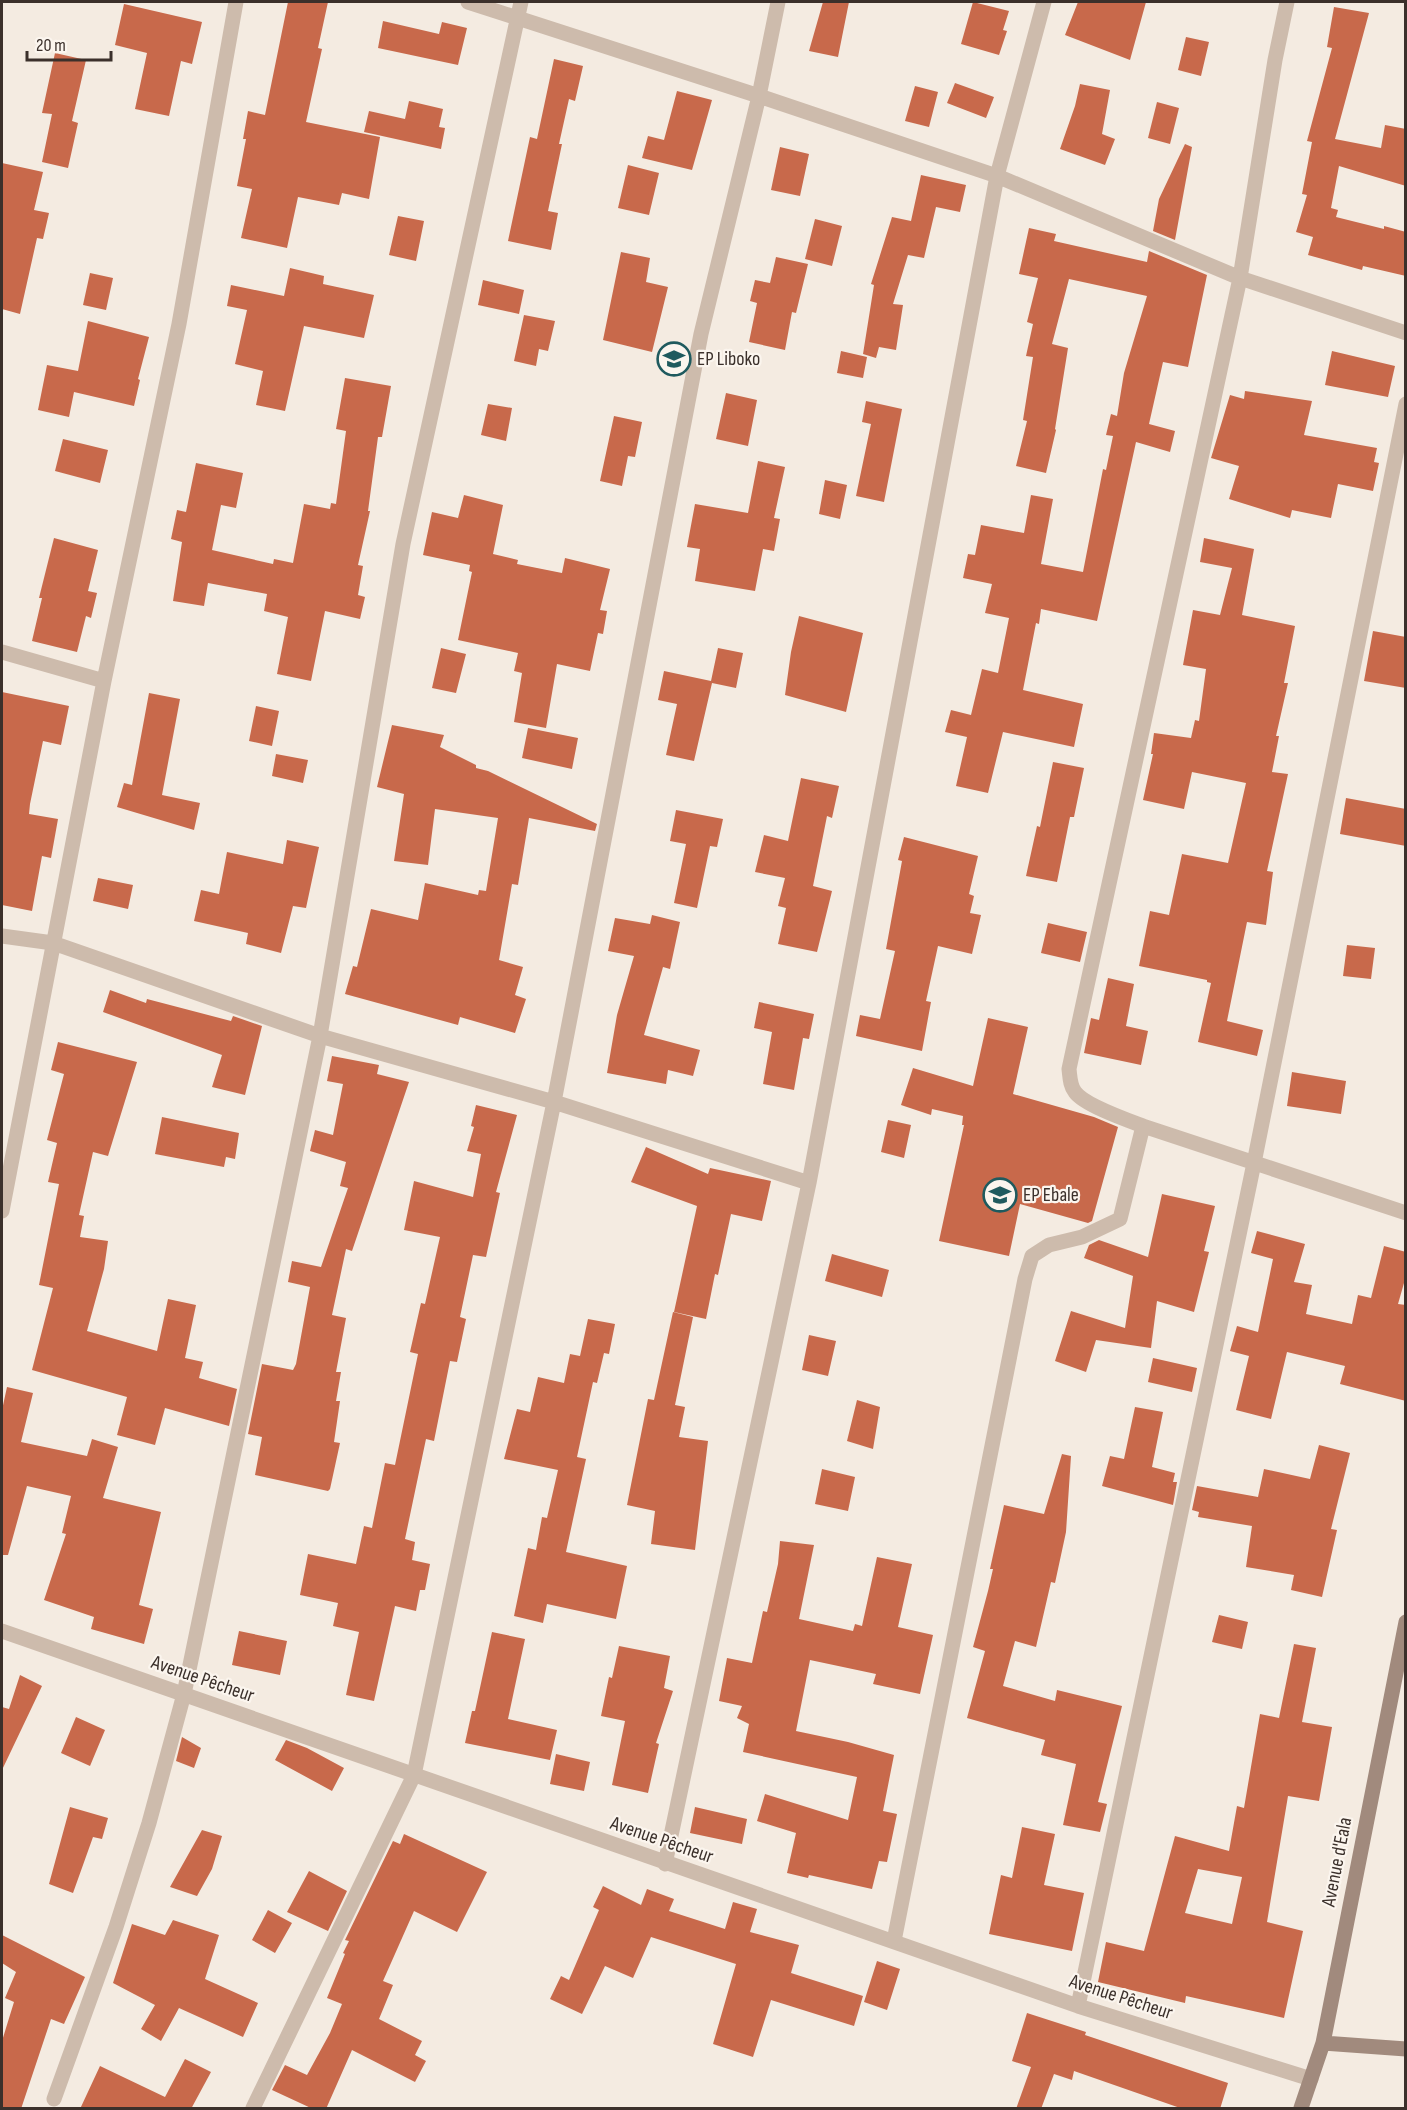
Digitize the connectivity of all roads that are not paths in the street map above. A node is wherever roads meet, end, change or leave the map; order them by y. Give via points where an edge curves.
1 (236, 2) edge
2 (468, 2) edge
3 (778, 2) edge
4 (1044, 2) edge
5 (1287, 2) edge
6 (519, 9) edge
7 (759, 96) junction
8 (997, 176) junction
9 (1240, 278) junction
10 (1406, 333) edge
11 (1406, 404) edge
12 (2, 652) edge
13 (104, 681) junction
14 (2, 936) edge
15 (53, 943) junction
16 (320, 1036) junction
17 (554, 1102) junction
18 (1143, 1126) junction
19 (1254, 1163) junction
20 (809, 1183) junction
21 (2, 1211) edge
22 (1406, 1213) edge
23 (1406, 1622) edge
24 (2, 1631) edge
25 (184, 1694) junction
26 (414, 1775) junction
27 (665, 1864) junction
28 (894, 1941) junction
29 (1078, 2006) junction
30 (1323, 2043) junction
31 (1406, 2049) edge
32 (1311, 2079) junction
33 (54, 2099) dead end
34 (253, 2109) edge
35 (1301, 2109) edge

1 - 13 street via 179,324
2 - 6 street
3 - 7 street
4 - 8 street
5 - 9 street
6 - 7 street
6 - 16 street via 404,544
7 - 8 street
7 - 17 street via 701,334
8 - 9 street
8 - 20 street
9 - 10 street
9 - 18 street via 1069,1069 1074,1092 1083,1101
11 - 19 street
12 - 13 street
13 - 15 street
14 - 15 street
15 - 16 street
15 - 21 street
16 - 17 street
16 - 25 street
17 - 20 street
17 - 26 street
18 - 19 street
18 - 28 street via 1120,1219 1082,1237 1049,1245 1032,1256
19 - 22 street
19 - 29 street
20 - 27 street
23 - 30 street, Avenue d'Eala
24 - 25 street, Avenue Pêcheur
25 - 26 street, Avenue Pêcheur
25 - 33 street via 126,1896
26 - 27 street, Avenue Pêcheur
26 - 34 street
27 - 28 street, Avenue Pêcheur
28 - 29 street, Avenue Pêcheur
29 - 32 street, Avenue Pêcheur
30 - 31 street
30 - 32 street, Avenue d'Eala
32 - 35 street, Avenue d'Eala

